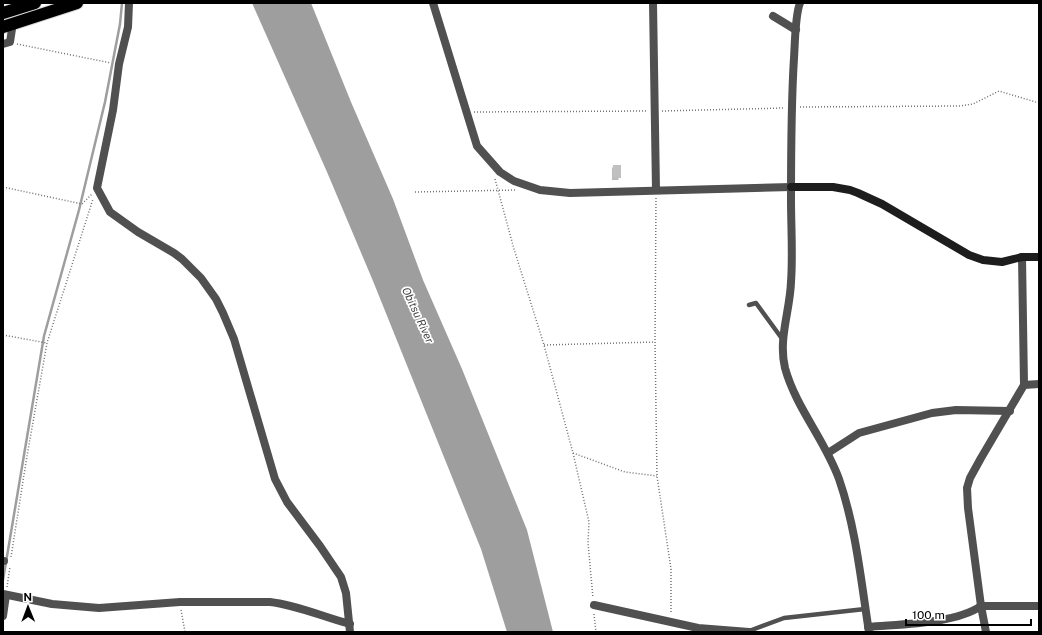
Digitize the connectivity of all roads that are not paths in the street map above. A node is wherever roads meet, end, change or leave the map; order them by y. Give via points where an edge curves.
1 (35, 3) edge
2 (77, 3) edge
3 (130, 3) edge
4 (433, 3) edge
5 (653, 3) edge
6 (798, 4) edge
7 (3, 13) edge
8 (773, 16) dead end
9 (7, 28) edge
10 (796, 30) junction
11 (6, 43) edge
12 (791, 187) junction
13 (656, 190) junction
14 (1022, 257) junction
15 (1039, 257) edge
16 (749, 305) dead end
17 (783, 340) junction
18 (1039, 384) edge
19 (1024, 385) junction
20 (1010, 410) junction
21 (828, 453) junction
22 (4, 595) edge
23 (594, 605) road end
24 (981, 606) junction
25 (1039, 606) edge
26 (865, 608) junction
27 (3, 616) edge
28 (350, 628) edge
29 (868, 629) edge
30 (749, 632) edge
31 (986, 632) edge

1 - 7 highway
2 - 9 highway
3 - 28 street via 128,27 97,188 110,212 179,256 202,278 216,298 234,339 278,486 337,571 346,593
4 - 13 street via 477,146 500,172 514,181 547,191 570,193
5 - 13 street
6 - 10 street
8 - 10 street
9 - 11 street
10 - 12 street via 791,108
12 - 13 street
12 - 14 street via 833,187 850,190 882,204 975,258 1002,262
12 - 17 street via 792,283
14 - 15 street
14 - 19 street
16 - 17 lane via 756,304
17 - 21 street via 785,369 796,398
18 - 19 street
19 - 20 street
20 - 21 street via 956,410 932,413 859,433
20 - 24 street via 981,458 967,488 966,499
21 - 26 street via 839,479 846,506
22 - 27 street
22 - 28 street via 93,608 180,602 282,603
23 - 30 street via 698,628
24 - 25 street
24 - 29 street via 957,616 933,621
24 - 31 street
26 - 29 street
26 - 30 lane via 784,618

